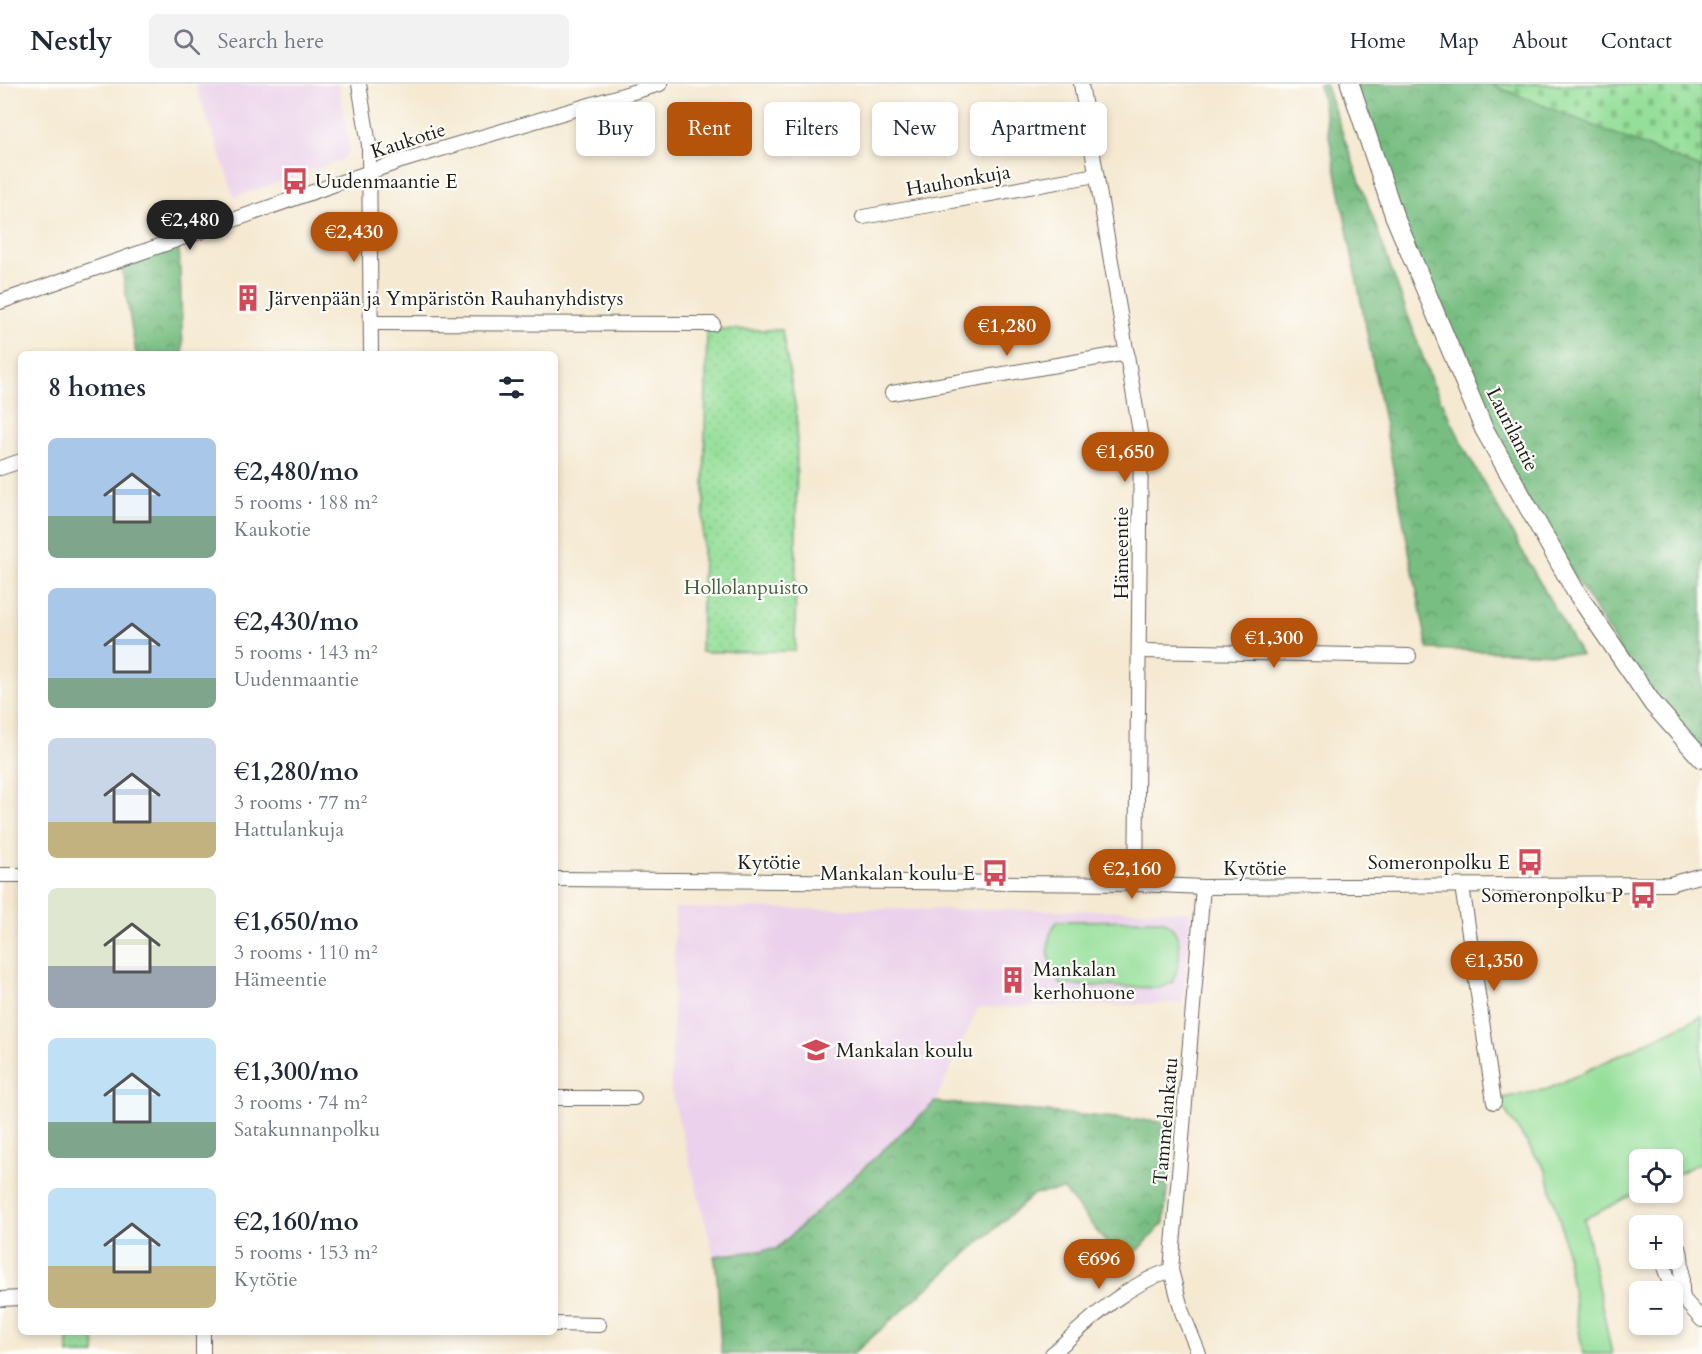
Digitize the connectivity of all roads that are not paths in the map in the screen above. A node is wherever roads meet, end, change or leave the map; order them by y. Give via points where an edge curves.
1 (359, 84) edge
2 (660, 84) edge
3 (1081, 84) edge
4 (1350, 84) edge
5 (369, 173) junction
6 (1096, 175) junction
7 (863, 217) dead end
8 (0, 302) edge
9 (371, 323) junction
10 (713, 324) dead end
11 (371, 351) edge
12 (1127, 353) junction
13 (892, 393) dead end
14 (18, 462) edge
15 (0, 468) edge
16 (1140, 651) junction
17 (1409, 656) dead end
18 (1702, 759) edge
19 (0, 875) edge
20 (18, 875) edge
21 (1702, 875) edge
22 (558, 879) edge
23 (1136, 884) junction
24 (1462, 886) junction
25 (1203, 887) junction
26 (558, 1098) edge
27 (634, 1098) dead end
28 (1494, 1102) dead end
29 (1683, 1262) edge
30 (1171, 1270) junction
31 (1680, 1281) edge
32 (18, 1298) edge
33 (0, 1299) edge
34 (1683, 1300) edge
35 (1702, 1320) edge
36 (558, 1324) edge
37 (599, 1325) dead end
38 (202, 1335) edge
39 (203, 1354) edge
40 (1052, 1354) edge
41 (1199, 1354) edge

1 - 5 street via 369,145
2 - 5 street, Kaukotie
3 - 6 street, Hämeentie
4 - 18 street, Laurilantie via 1394,215 1484,429 1576,592 1653,704
5 - 8 street, Kaukotie
5 - 9 street
6 - 7 street, Hauhonkuja
6 - 12 street, Hämeentie
9 - 10 street
9 - 11 street
12 - 13 street
12 - 16 street, Hämeentie via 1141,438
14 - 15 street
16 - 17 street
16 - 23 street, Hämeentie
19 - 20 street
21 - 24 street, Kytötie via 1670,884
22 - 23 street, Kytötie
23 - 25 street, Kytötie
24 - 25 street, Kytötie
24 - 28 street
25 - 30 street, Tammelankatu
26 - 27 street
29 - 31 street
30 - 40 street via 1150,1276 1106,1305
30 - 41 street, Tammelankatu
32 - 33 street
34 - 35 street
36 - 37 street
38 - 39 street

